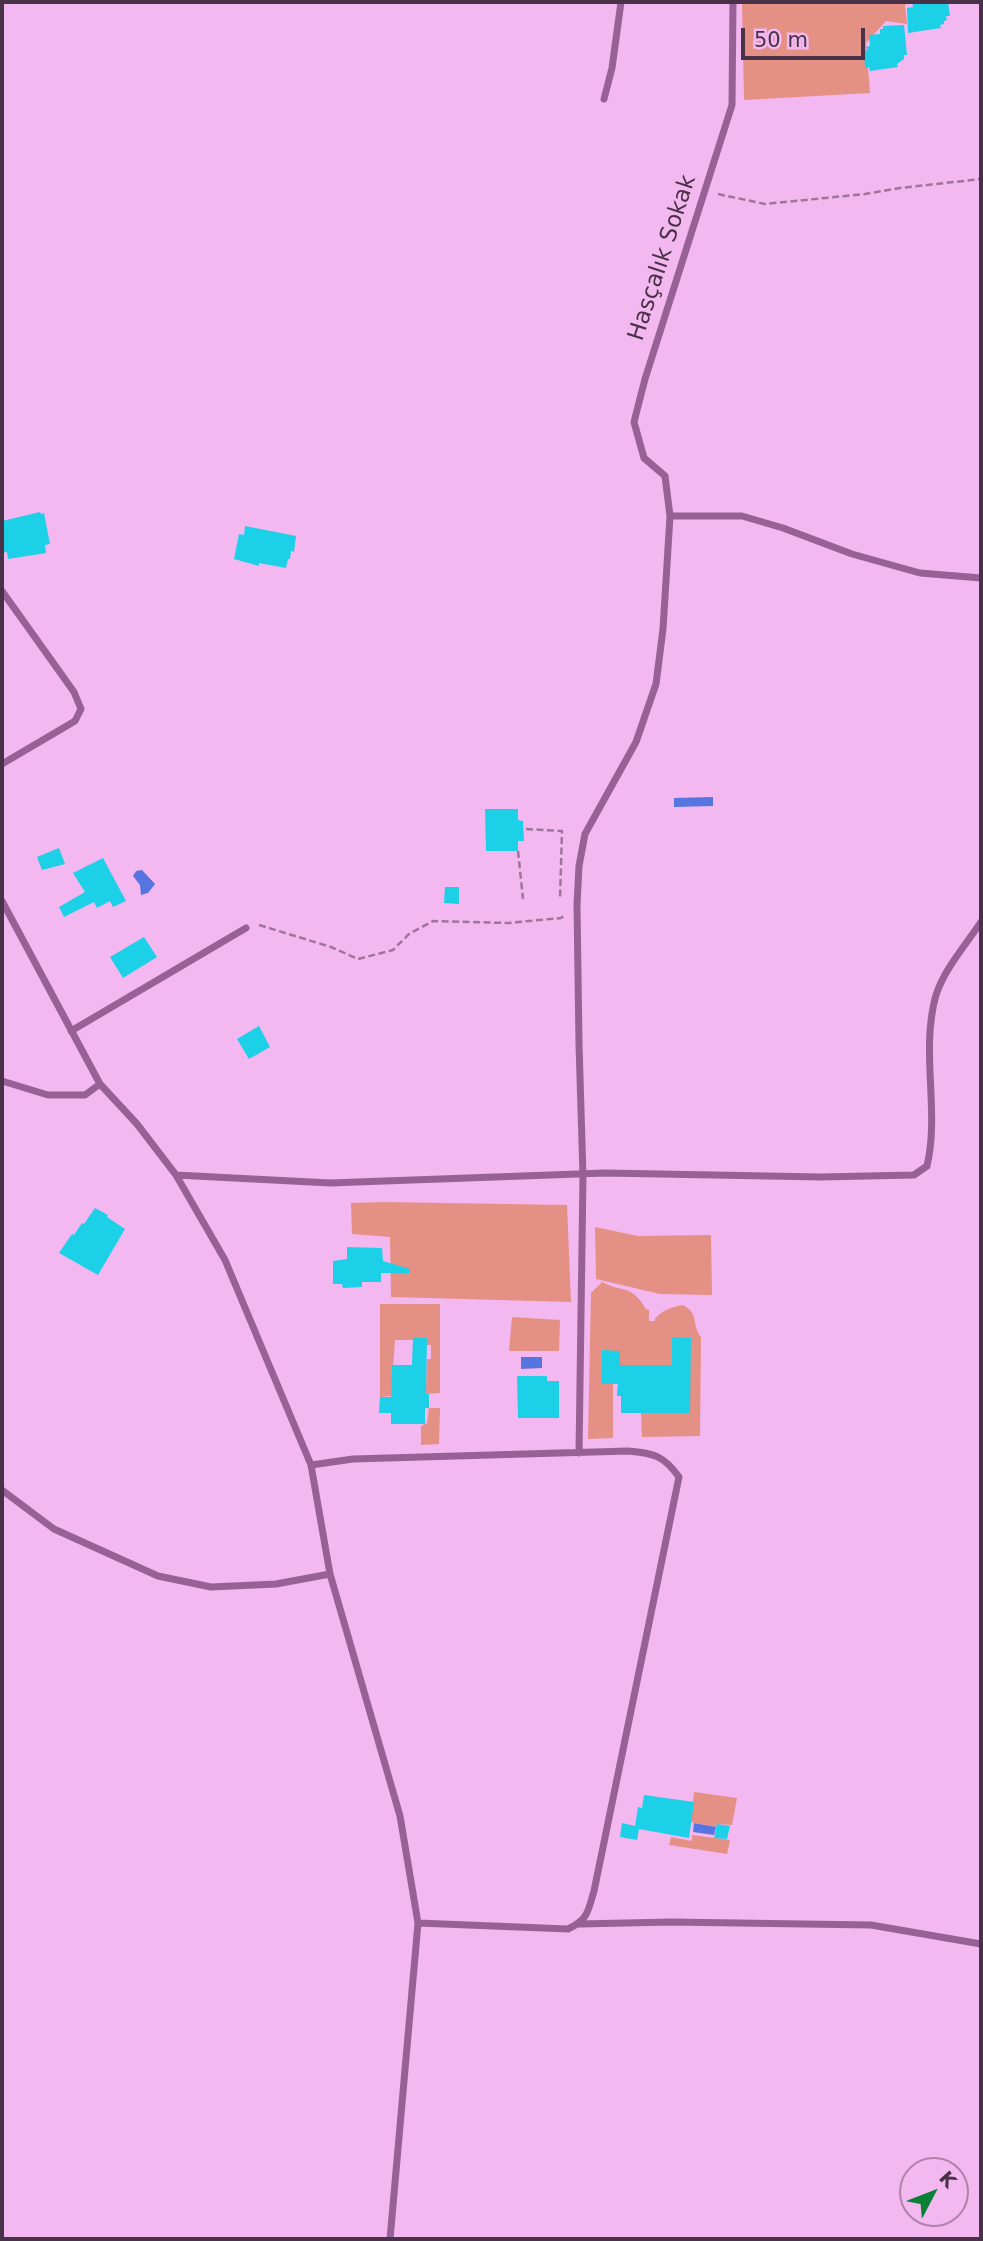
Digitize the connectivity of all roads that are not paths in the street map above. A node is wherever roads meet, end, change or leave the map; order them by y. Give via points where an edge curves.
1 (621, 2) edge
2 (733, 2) edge
3 (604, 99) dead end
4 (670, 516) junction
5 (981, 578) edge
6 (2, 591) edge
7 (2, 764) edge
8 (2, 901) edge
9 (981, 922) edge
10 (246, 928) road end
11 (71, 1031) junction
12 (2, 1082) edge
13 (100, 1084) junction
14 (176, 1175) junction
15 (583, 1175) junction
16 (579, 1453) junction
17 (311, 1465) junction
18 (2, 1490) edge
19 (330, 1574) junction
20 (418, 1923) junction
21 (579, 1924) junction
22 (981, 1944) edge
23 (390, 2239) edge

1 - 3 street
2 - 4 street, Hasçalık Sokak via 732,105 634,422 644,458 665,476
4 - 5 street via 742,516 920,573
4 - 15 street, Hasçalık Sokak via 656,684 636,742 585,834 579,866
6 - 7 street via 74,692 81,709 75,721
8 - 11 street
9 - 15 street via 952,962 937,994 930,1025 932,1146 927,1166 914,1175
10 - 11 street
11 - 13 street
12 - 13 street via 48,1095 85,1096
13 - 14 street
14 - 15 street via 330,1183
14 - 17 street via 225,1260
15 - 16 street, Hasçalık Sokak
16 - 17 street via 353,1459
16 - 21 street via 649,1453 667,1461 679,1477 594,1891 587,1916
17 - 19 street
18 - 19 street via 54,1530 158,1576 211,1587 276,1584
19 - 20 street via 400,1816
20 - 21 street via 568,1929
20 - 23 street
21 - 22 street via 871,1925

